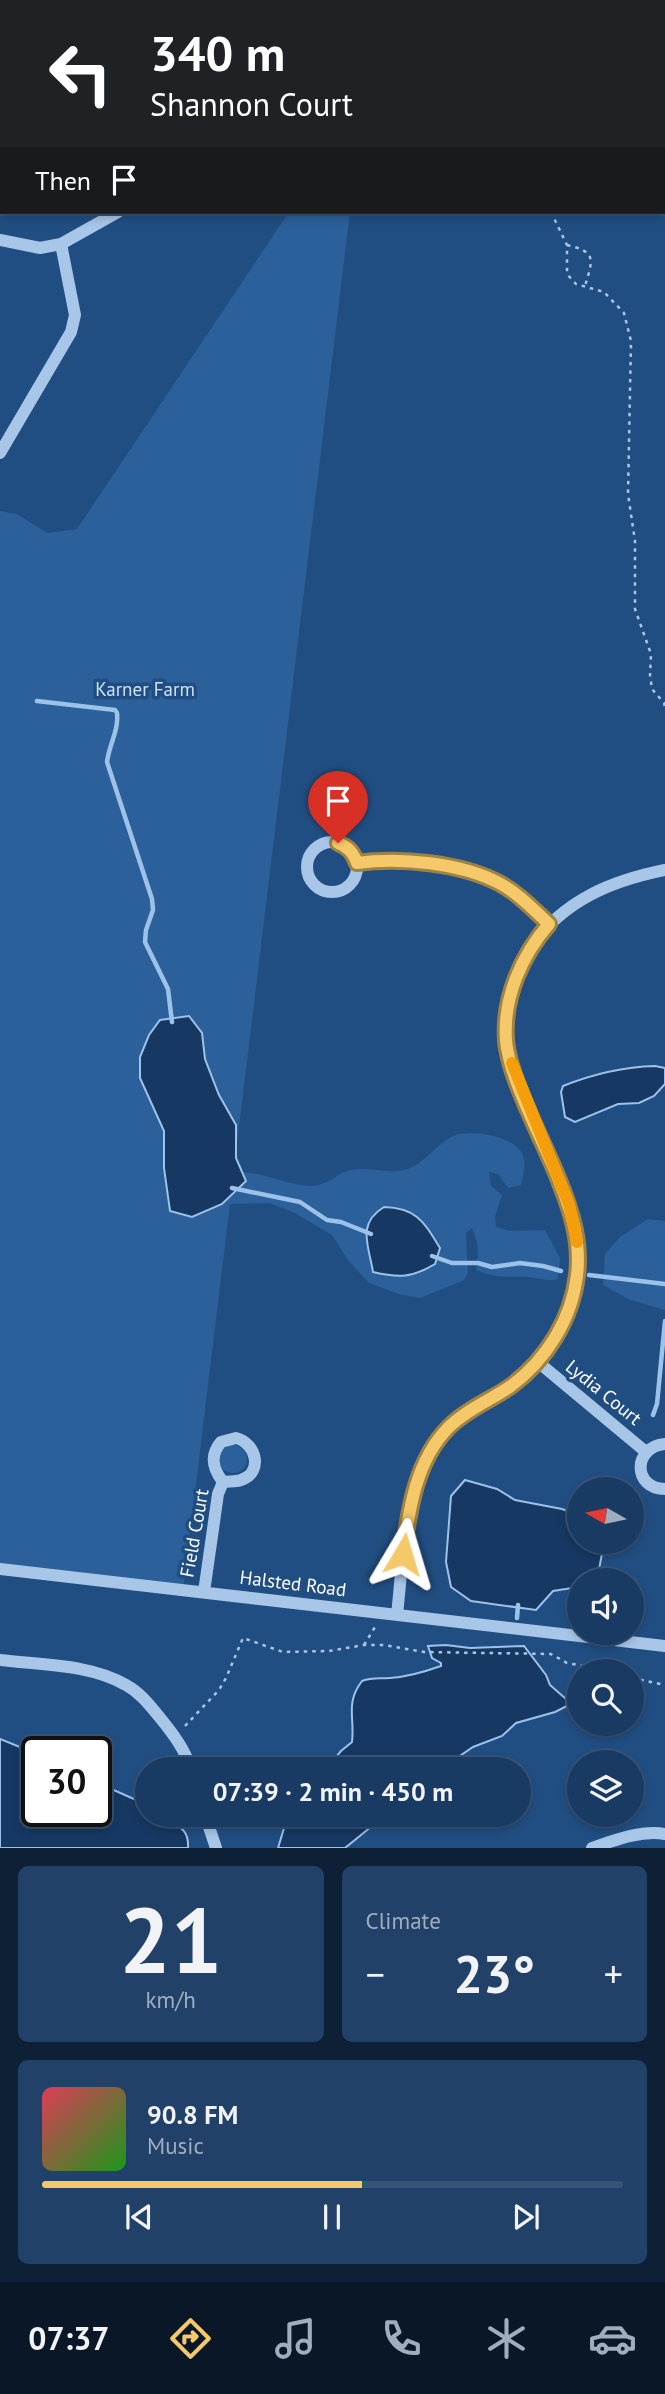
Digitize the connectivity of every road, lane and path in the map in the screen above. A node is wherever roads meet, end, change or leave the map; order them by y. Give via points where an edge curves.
1 (114, 214) edge
2 (552, 214) edge
3 (0, 240) edge
4 (61, 244) junction
5 (567, 245) junction
6 (585, 286) junction
7 (0, 453) edge
8 (665, 707) edge
9 (357, 863) junction
10 (665, 870) edge
11 (549, 924) junction
12 (538, 1362) junction
13 (665, 1444) edge
14 (646, 1451) junction
15 (223, 1482) dead end
16 (665, 1489) edge
17 (0, 1569) edge
18 (204, 1592) junction
19 (379, 1613) junction
20 (397, 1615) junction
21 (364, 1645) junction
22 (665, 1646) edge
23 (0, 1660) edge
24 (567, 1663) edge
25 (644, 1681) edge
26 (665, 1685) edge
27 (185, 1726) dead end
28 (187, 1757) edge
29 (209, 1827) edge
30 (665, 1834) edge
31 (216, 1848) edge
32 (592, 1848) edge

1 - 4 street
2 - 5 path
3 - 4 street via 40,248
4 - 7 street via 75,315 71,332
5 - 6 path via 567,274
5 - 6 path via 590,255
6 - 8 path via 604,292 624,313 631,341 628,494 635,541 635,609 651,654 652,689
9 - 9 street via 346,846 323,844 309,859 309,876 325,892 342,891 354,880
9 - 11 street via 382,859 475,873 513,891
10 - 11 street via 603,887
11 - 12 street via 519,970 506,1021 509,1056 569,1204 579,1255 563,1324
12 - 14 street, Lydia Court
12 - 20 street via 449,1427 424,1466 408,1515
13 - 14 street, Lydia Court
14 - 16 street, Lydia Court via 641,1463 643,1478 653,1487
15 - 18 street, Field Court
17 - 18 street, Halsted Road
18 - 19 street, Halsted Road
19 - 20 street, Halsted Road
19 - 21 path
20 - 22 street, Halsted Road
21 - 24 path via 424,1652 551,1654
21 - 27 path via 283,1652 243,1638 219,1690
23 - 28 street via 74,1669 127,1685 144,1698
25 - 26 path
29 - 31 street
30 - 32 street via 619,1838

